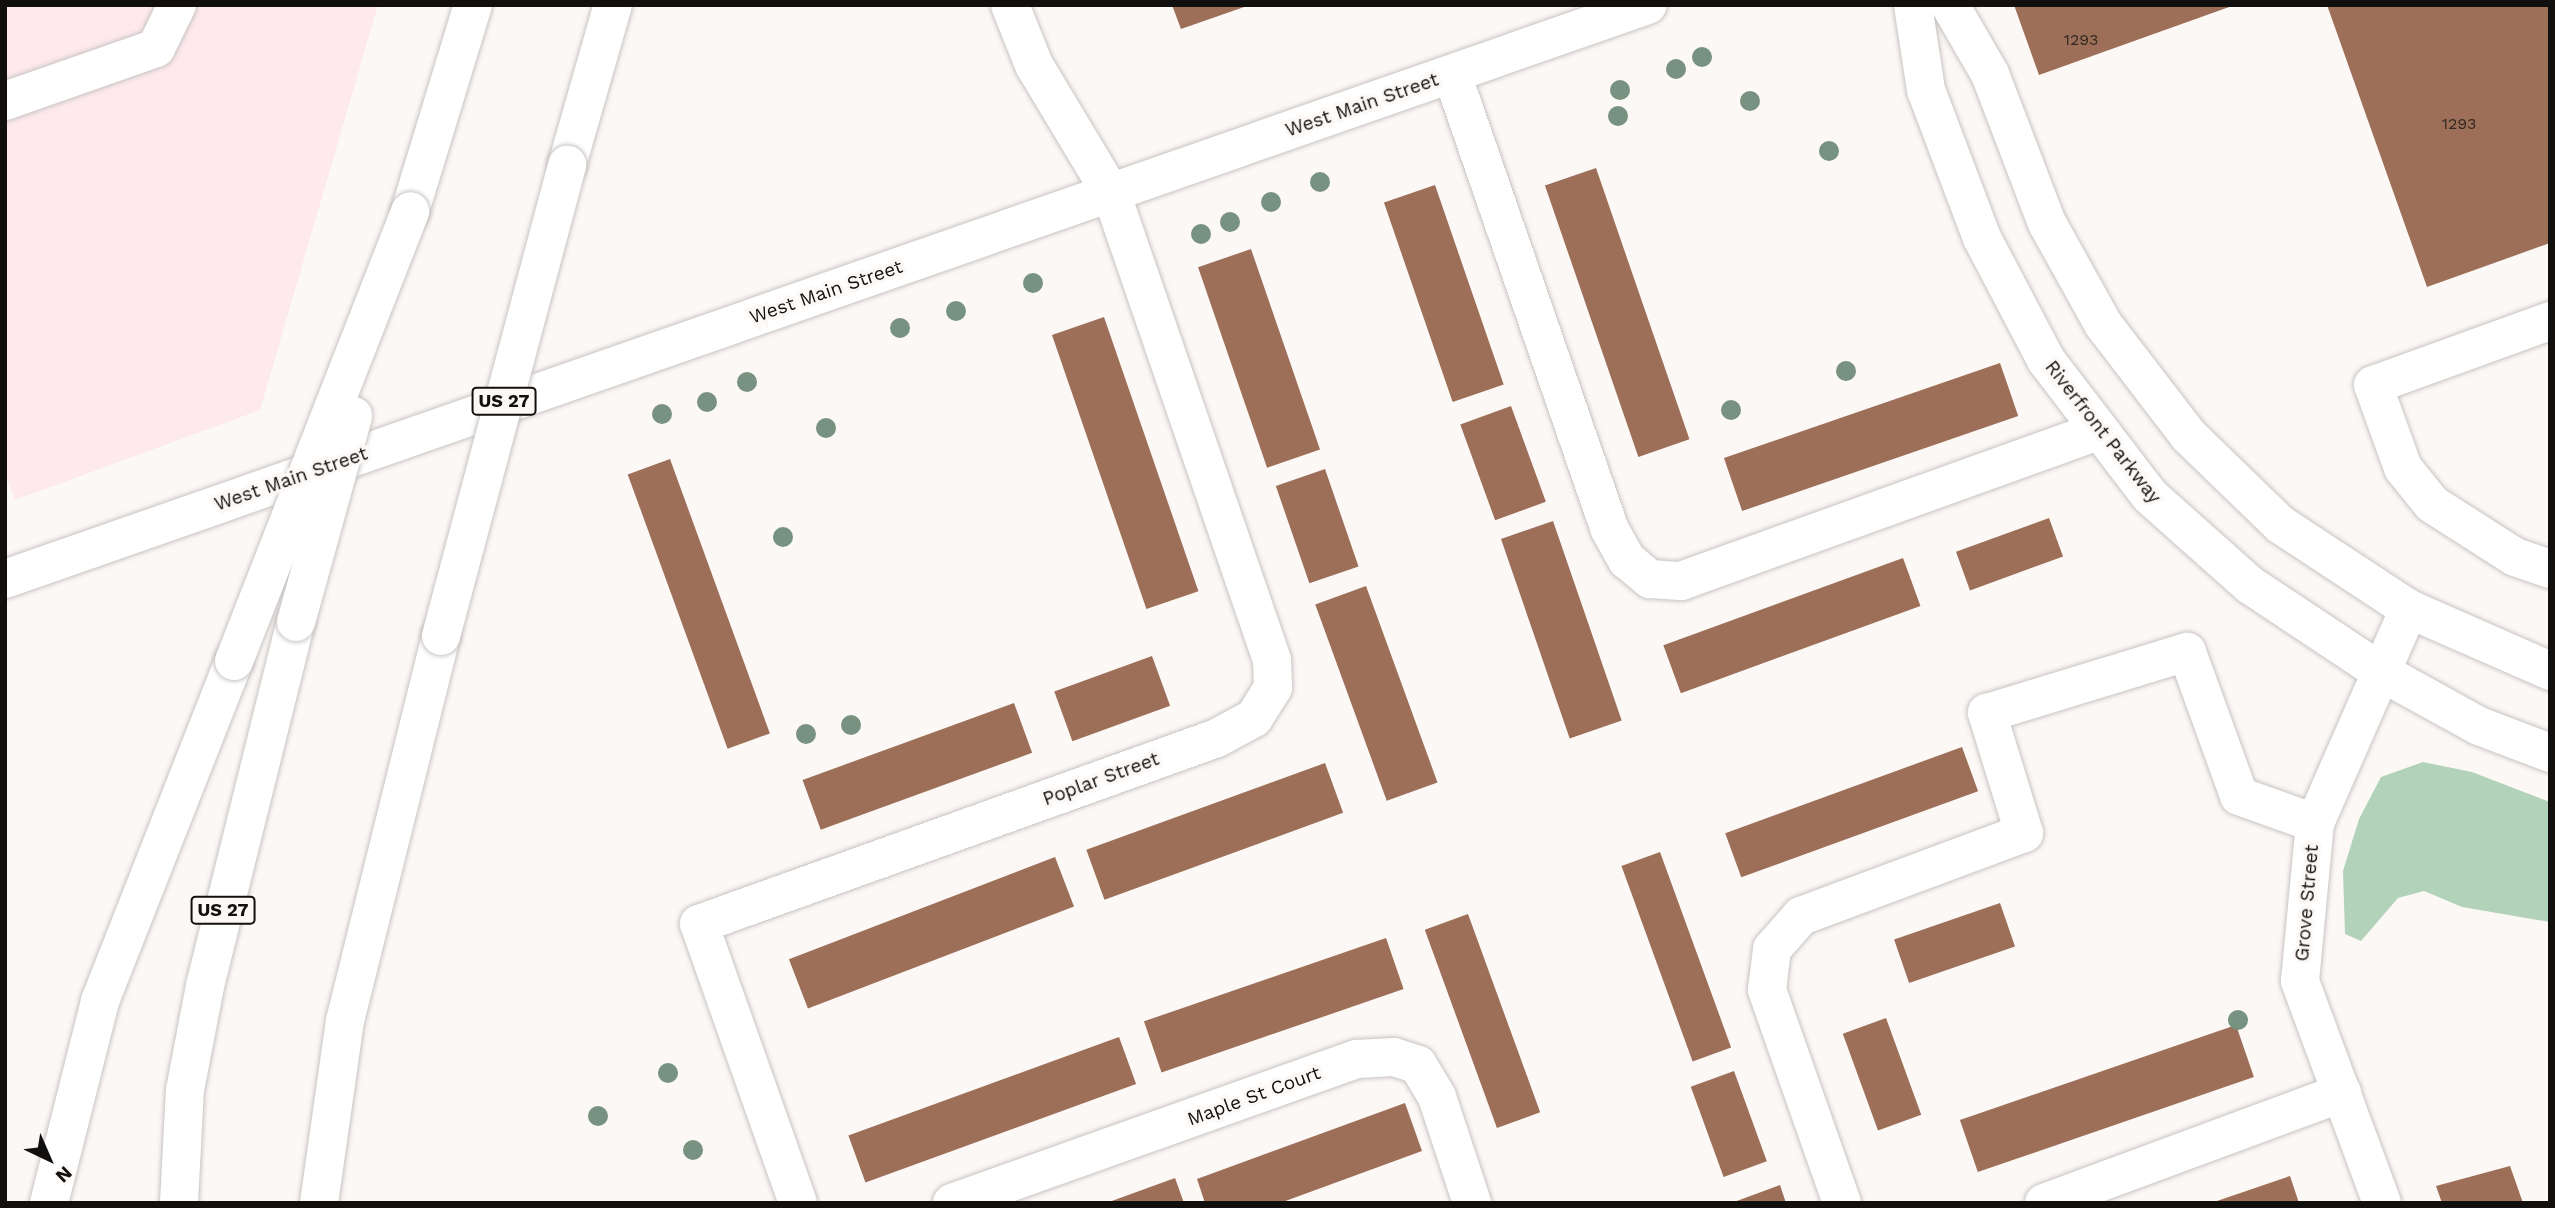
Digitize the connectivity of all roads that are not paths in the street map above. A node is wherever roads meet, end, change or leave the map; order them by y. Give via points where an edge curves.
1 (177, 5) edge
2 (473, 5) edge
3 (613, 5) edge
4 (1010, 5) edge
5 (1648, 5) edge
6 (1913, 5) edge
7 (1950, 5) edge
8 (1452, 74) junction
9 (5, 102) edge
10 (1111, 193) junction
11 (410, 211) junction
12 (2550, 321) edge
13 (2100, 430) junction
14 (2550, 569) edge
15 (5, 579) edge
16 (2409, 608) junction
17 (2550, 671) edge
18 (2381, 672) junction
19 (2550, 753) edge
20 (2315, 823) junction
21 (2342, 1093) junction
22 (48, 1203) edge
23 (179, 1203) edge
24 (319, 1203) edge
25 (798, 1203) edge
26 (952, 1203) edge
27 (1472, 1203) edge
28 (1842, 1203) edge
29 (2044, 1203) edge
30 (2382, 1203) edge

1 - 9 main road via 156,48
2 - 11 main road, US 27
3 - 24 main road, US 27, bridge via 441,636 345,1021
4 - 10 main road via 1034,65
5 - 8 main road, West Main Street
6 - 13 main road, Riverfront Parkway via 1926,90 1982,239 2046,360
7 - 16 main road via 1990,75 2047,223 2103,324 2189,436 2281,525
8 - 10 main road, West Main Street
8 - 13 main road via 1609,528 1627,561 1650,579 1681,581
10 - 15 main road, West Main Street
10 - 25 main road, Poplar Street via 1272,660 1273,688 1254,718 1217,738 699,924
11 - 22 main road, bridge via 100,1001
11 - 23 main road, US 27, bridge via 296,622 205,986 185,1090
12 - 14 main road via 2373,385 2403,468 2432,504 2515,557
13 - 18 main road, Riverfront Parkway via 2150,496 2250,585
16 - 17 main road
16 - 18 main road, Grove Street
18 - 19 main road, Riverfront Parkway via 2479,726
18 - 20 main road, Grove Street
20 - 21 main road, Grove Street via 2300,981
20 - 28 main road via 2239,796 2187,652 1987,713 2024,833 1801,916 1772,949 1767,990
21 - 29 main road
21 - 30 main road, Grove Street
26 - 27 main road, Maple St Court via 1357,1059 1394,1057 1418,1065 1437,1097

